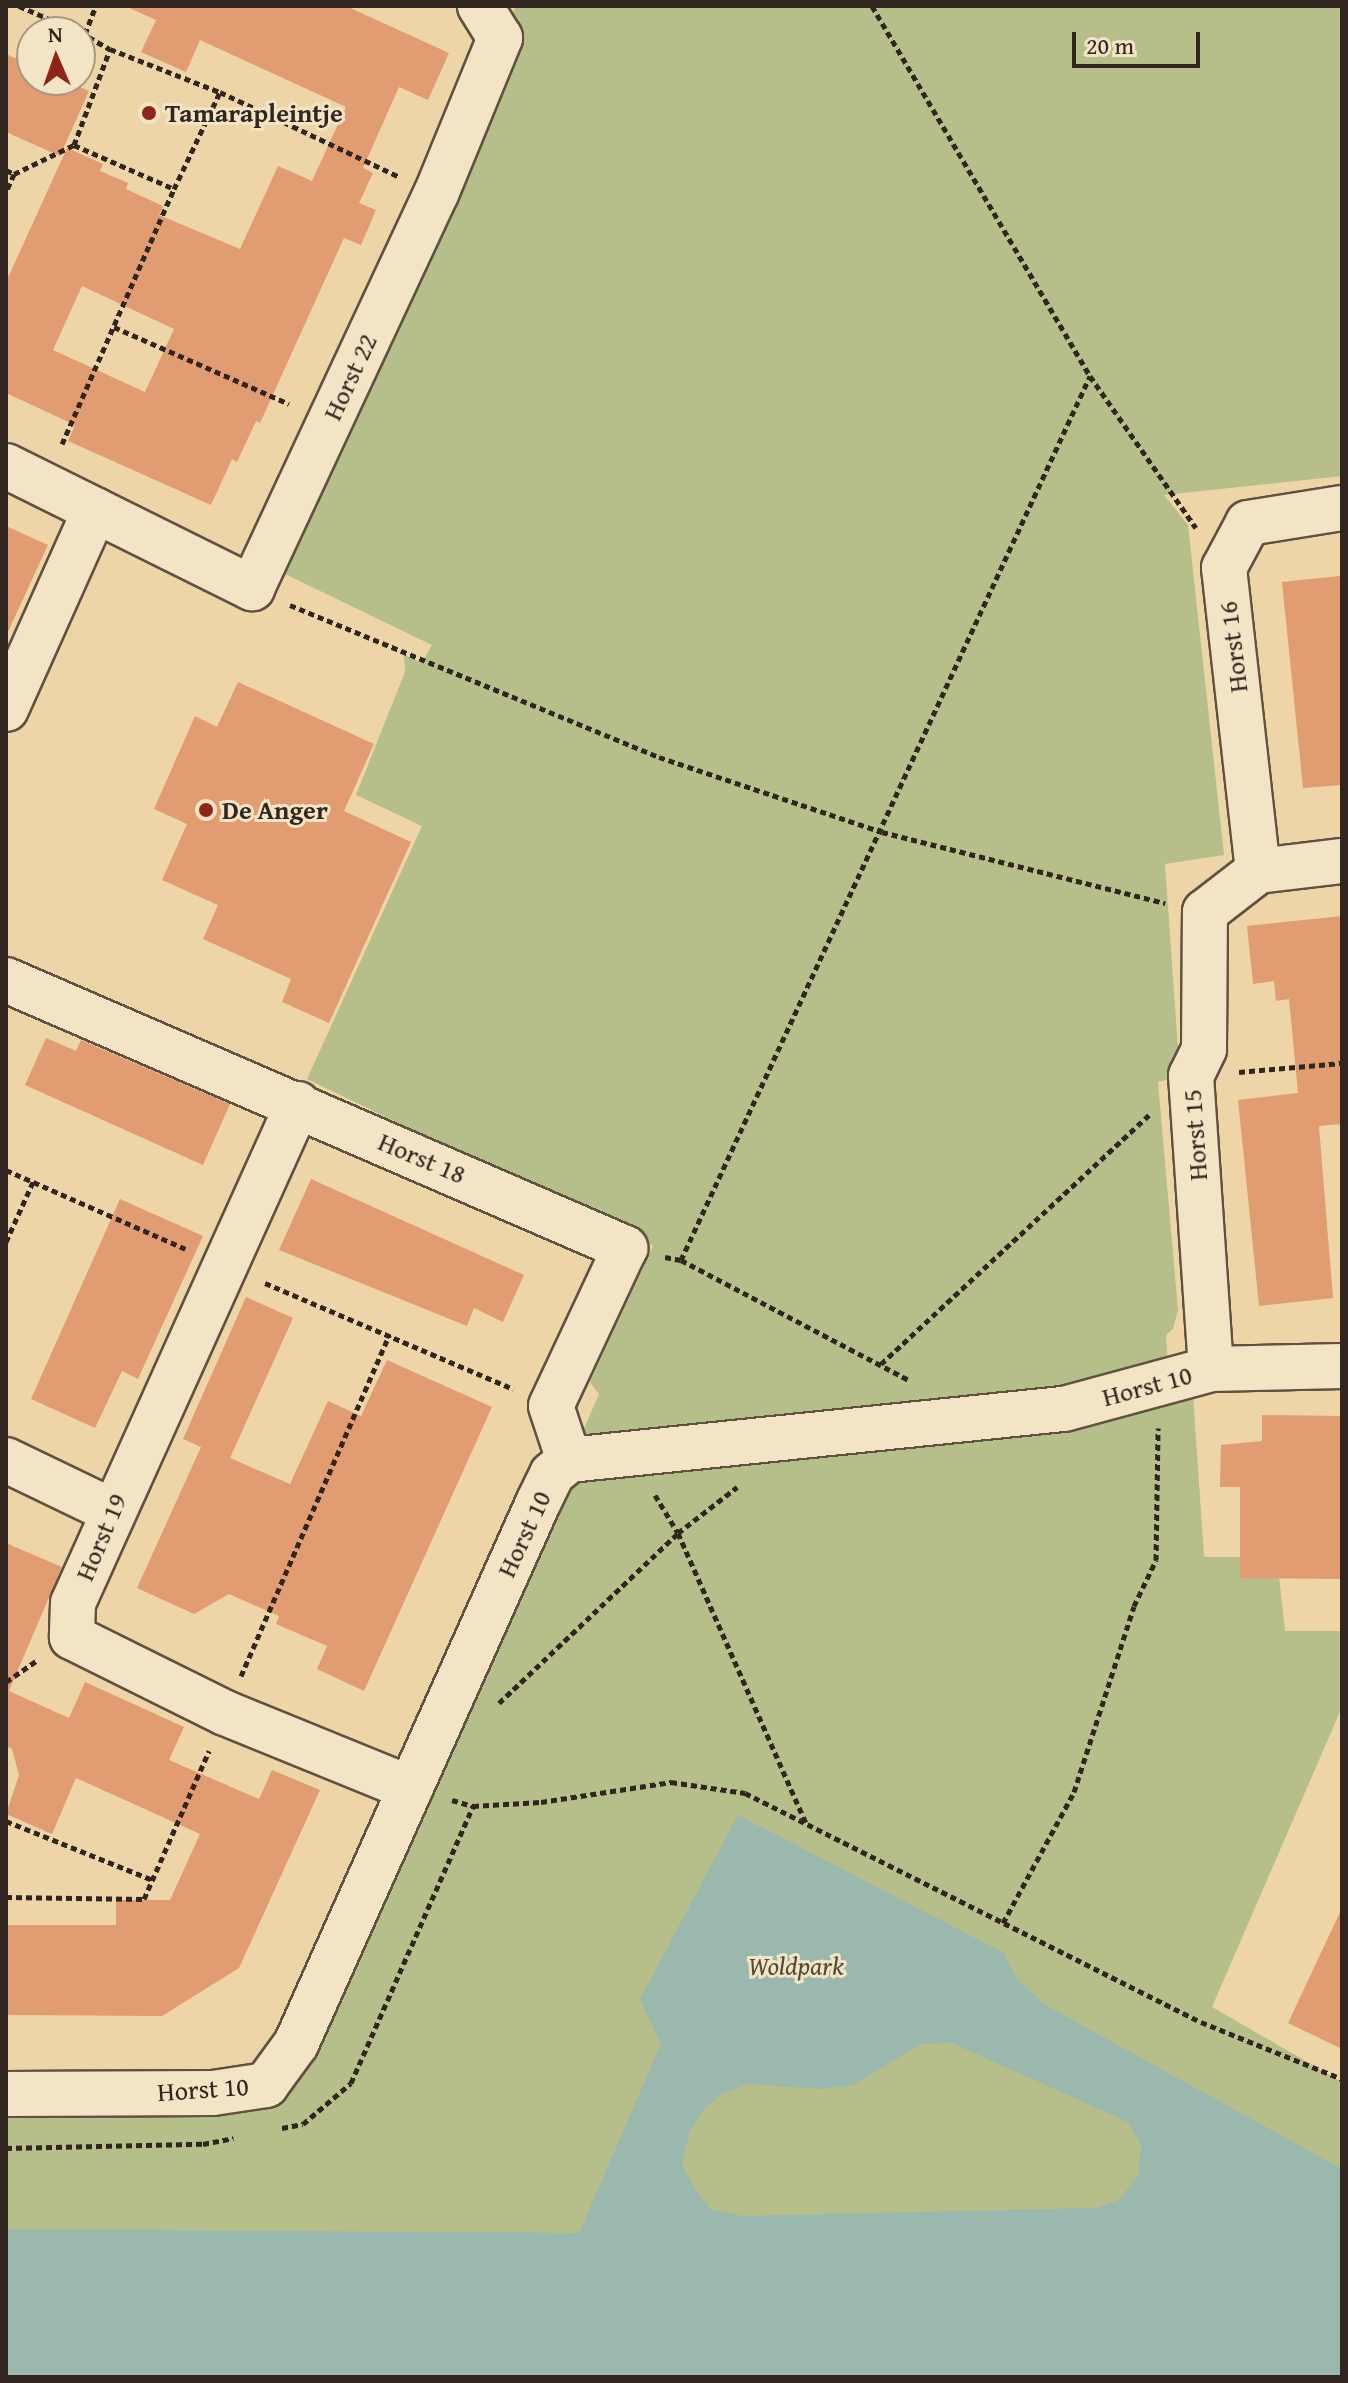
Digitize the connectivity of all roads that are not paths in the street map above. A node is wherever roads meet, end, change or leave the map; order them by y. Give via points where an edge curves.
1 (480, 6) edge
2 (25, 474) edge
3 (1342, 508) edge
4 (95, 510) junction
5 (6, 709) edge
6 (1342, 861) edge
7 (1258, 871) junction
8 (6, 980) edge
9 (298, 1104) junction
10 (1342, 1366) edge
11 (1211, 1369) junction
12 (6, 1460) edge
13 (569, 1460) junction
14 (112, 1511) junction
15 (410, 1788) junction
16 (6, 2094) edge

1 - 4 street, Horst 22 via 500,38 436,194 252,588
2 - 4 street
3 - 7 street, Horst 16 via 1248,523 1224,568
4 - 5 street
6 - 7 street
7 - 11 street, Horst 15 via 1205,912 1204,1049 1191,1076
8 - 9 street, Horst 18
9 - 13 street, Horst 18 via 625,1248 551,1406
9 - 14 street, Horst 19
10 - 11 street, Horst 10
11 - 13 street, Horst 10 via 1064,1409
12 - 14 street
13 - 15 street, Horst 10 via 552,1474 542,1493
14 - 15 street, Horst 19 via 73,1603 72,1637 225,1713
15 - 16 street, Horst 10 via 296,2044 266,2085 213,2093

